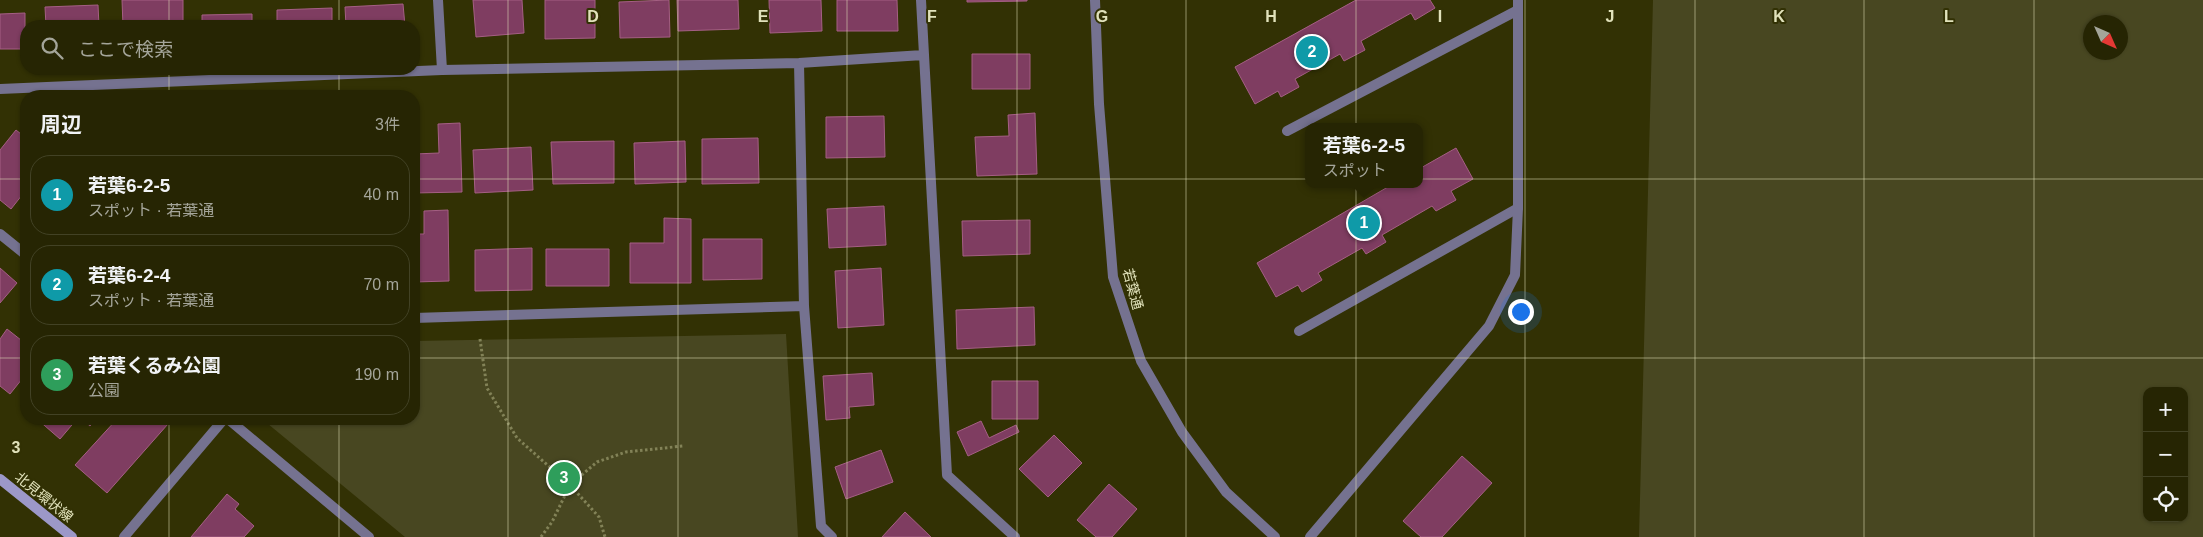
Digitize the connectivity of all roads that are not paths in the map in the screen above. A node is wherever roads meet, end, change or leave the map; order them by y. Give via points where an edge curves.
1 (438, 0) edge
2 (920, 0) edge
3 (1096, 0) edge
4 (1518, 5) edge
5 (922, 55) junction
6 (799, 63) junction
7 (442, 70) junction
8 (420, 71) edge
9 (326, 75) edge
10 (0, 89) edge
11 (1287, 131) dead end
12 (1518, 208) junction
13 (0, 234) edge
14 (20, 250) edge
15 (804, 306) junction
16 (420, 318) edge
17 (1298, 331) dead end
18 (219, 425) edge
19 (235, 425) edge
20 (0, 479) edge
21 (72, 537) edge
22 (124, 537) edge
23 (369, 537) edge
24 (832, 537) edge
25 (1016, 537) edge
26 (1275, 537) edge
27 (1310, 537) edge

1 - 7 street
2 - 5 street
3 - 26 street, 若葉通 via 1099,104 1113,277 1141,361 1182,432 1226,492
4 - 11 street
4 - 12 street
5 - 6 street
5 - 25 street via 947,475
6 - 7 street
6 - 15 street
7 - 8 street
9 - 10 street
12 - 17 street
12 - 27 street via 1515,275 1489,326
13 - 14 street
15 - 16 street
15 - 24 street via 821,526
18 - 22 street
19 - 23 street
20 - 21 main road, 北見環状線

